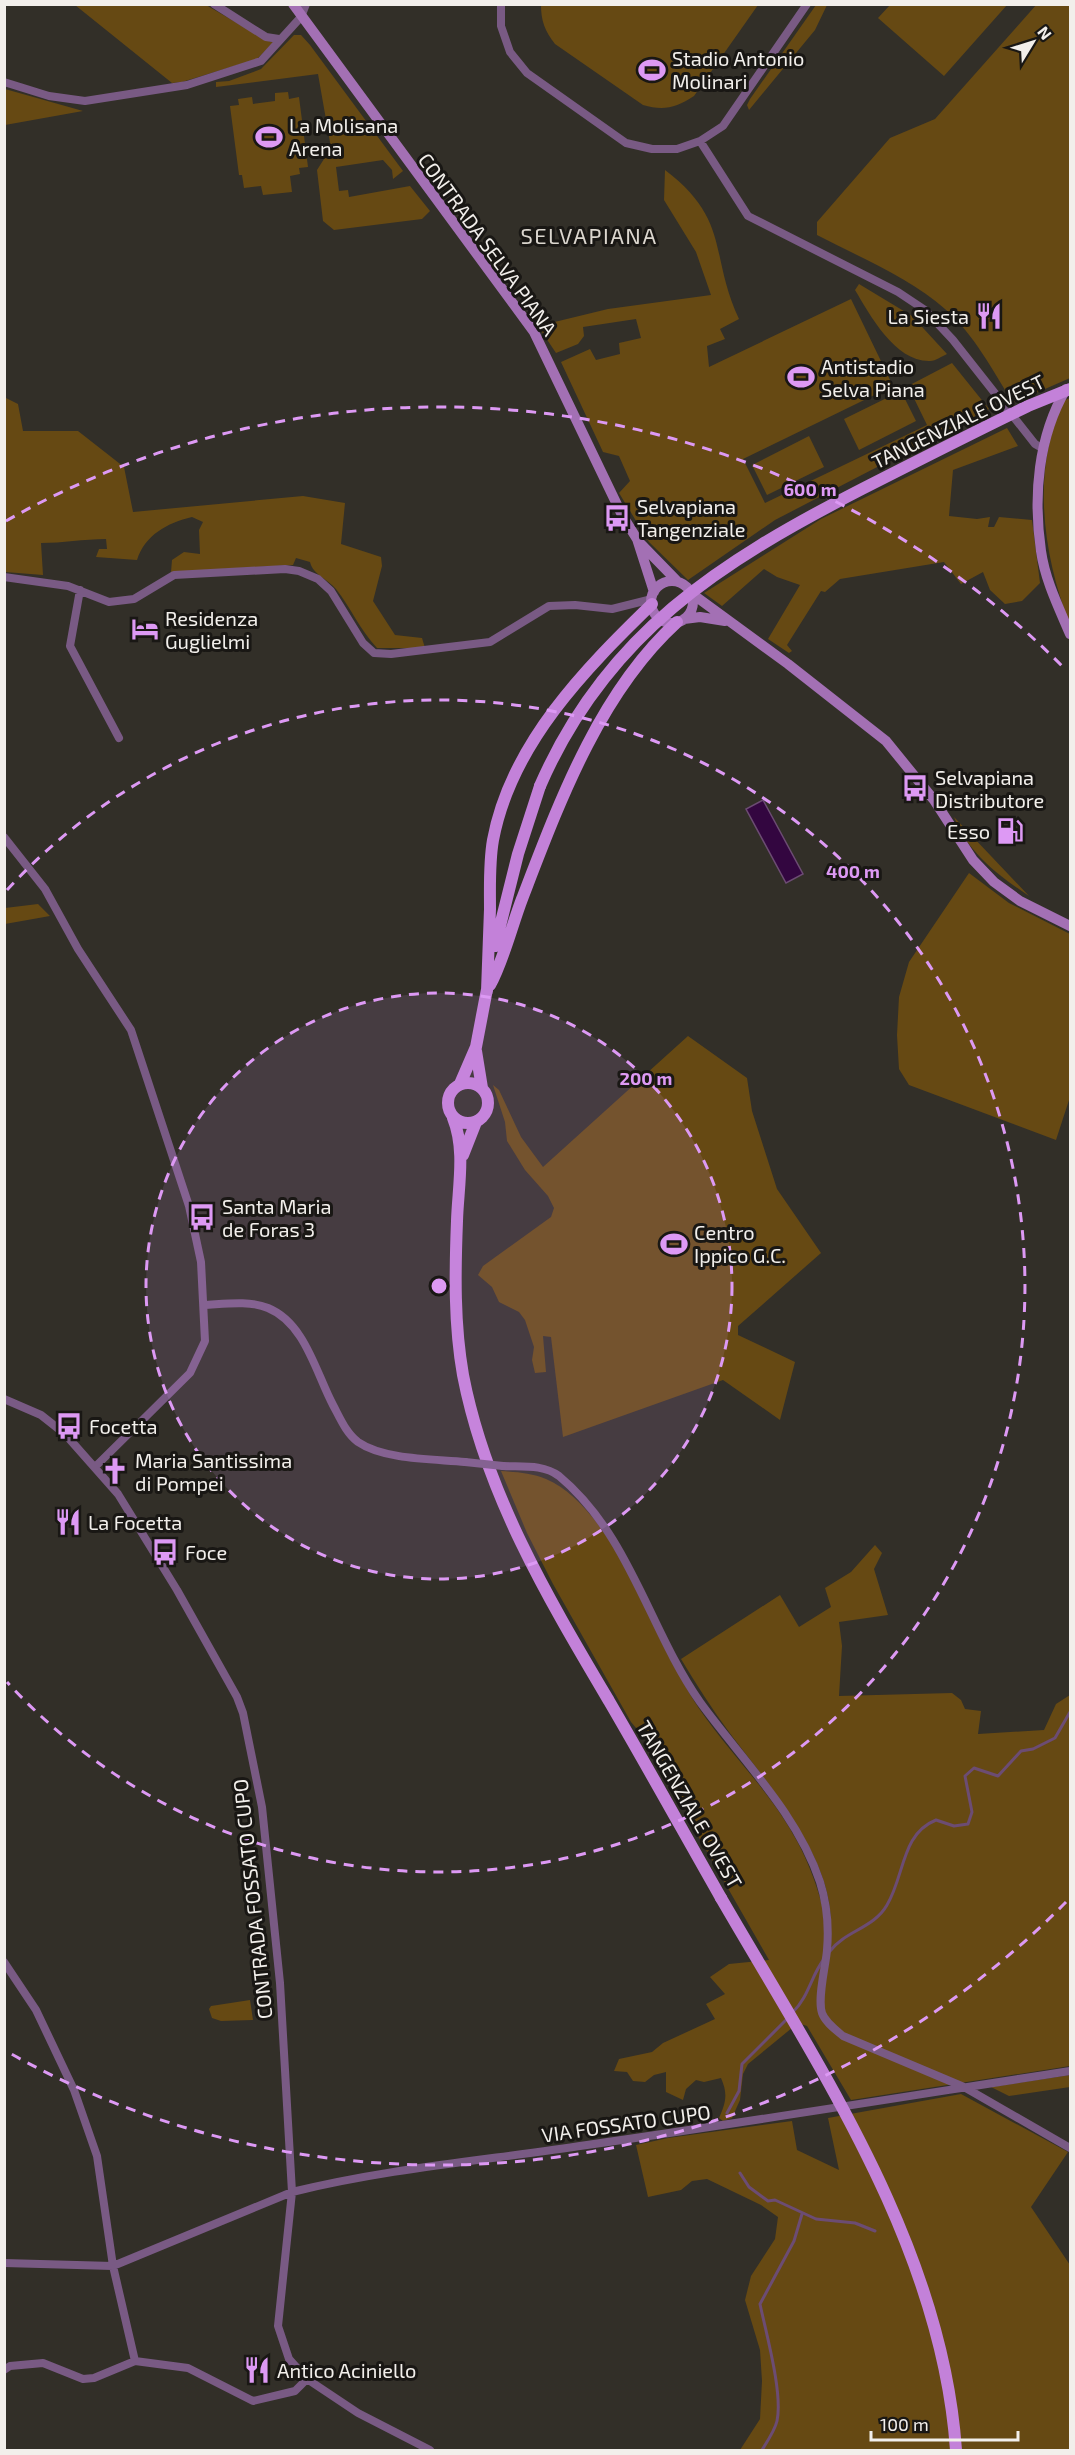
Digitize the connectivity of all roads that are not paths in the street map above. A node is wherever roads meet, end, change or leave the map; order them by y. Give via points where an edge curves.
1 (213, 4) edge
2 (293, 4) edge
3 (306, 4) edge
4 (501, 4) edge
5 (807, 4) edge
6 (301, 17) junction
7 (279, 39) junction
8 (4, 82) edge
9 (700, 141) junction
10 (1071, 385) edge
11 (1071, 389) edge
12 (1042, 448) junction
13 (637, 539) junction
14 (4, 576) edge
15 (677, 582) junction
16 (80, 590) junction
17 (691, 593) junction
18 (653, 598) junction
19 (681, 621) junction
20 (734, 624) junction
21 (1071, 634) edge
22 (119, 738) dead end
23 (4, 837) edge
24 (1071, 926) edge
25 (487, 991) junction
26 (476, 1047) junction
27 (460, 1084) junction
28 (482, 1088) junction
29 (453, 1118) junction
30 (476, 1122) junction
31 (461, 1162) junction
32 (204, 1305) junction
33 (4, 1399) edge
34 (96, 1466) junction
35 (4, 1962) edge
36 (1071, 2072) edge
37 (964, 2087) junction
38 (1071, 2148) edge
39 (292, 2192) junction
40 (4, 2263) edge
41 (113, 2266) junction
42 (135, 2361) junction
43 (4, 2370) edge
44 (307, 2379) junction
45 (430, 2451) edge
46 (956, 2451) edge

1 - 7 street via 266,37
2 - 6 main road, CONTRADA SELVA PIANA
3 - 6 street
4 - 9 street via 501,26 510,52 527,73 626,143 652,149 677,148
5 - 9 street via 723,126
6 - 7 street
6 - 13 main road, CONTRADA SELVA PIANA via 534,332
7 - 8 street via 261,61 187,85 85,101 49,96
9 - 12 street via 748,216 898,292 925,310 1027,436
10 - 12 main road via 1056,406
11 - 25 main road, TANGENZIALE OVEST, bridge via 1028,406 782,530 672,607 614,664 576,715 540,786 498,925
12 - 21 main road via 1038,500 1041,552 1052,592
13 - 15 main road
13 - 18 main road
14 - 16 street via 46,580
15 - 17 main road
15 - 18 main road via 664,582
16 - 18 street via 109,603 134,599 174,575 299,571 318,579 331,591 363,643 374,652 391,654 489,642 549,606 612,609
16 - 22 street via 70,646
17 - 19 main road via 693,607
17 - 20 main road
18 - 19 main road via 660,619
18 - 25 main road via 562,700 525,755 505,798 492,842 489,873
19 - 20 main road via 713,618
19 - 25 main road via 629,673 605,712 535,864
20 - 24 main road via 886,741 934,800 973,860 994,882 1020,901
23 - 32 street via 45,889 78,949 131,1030 189,1206 201,1262
25 - 26 main road, TANGENZIALE OVEST
26 - 27 main road, TANGENZIALE OVEST
26 - 28 main road, TANGENZIALE OVEST
27 - 28 main road
27 - 29 main road via 448,1099
28 - 30 main road via 488,1098 488,1110
29 - 30 main road via 464,1123
29 - 31 main road, TANGENZIALE OVEST
30 - 31 main road, TANGENZIALE OVEST
31 - 46 main road, TANGENZIALE OVEST, bridge via 455,1291 463,1374 483,1453 514,1529 559,1616 811,2054 894,2214 936,2330 949,2388
32 - 34 street via 205,1341 190,1373
32 - 37 street, bridge via 253,1305 268,1308 285,1319 313,1360 348,1433 360,1443 374,1450 547,1468 578,1495 626,1559 700,1701 766,1786 795,1830 819,1879 826,1903 822,2012 843,2036
33 - 34 street, CONTRADA FOSSATO CUPO via 41,1415
34 - 39 street, CONTRADA FOSSATO CUPO via 118,1494 177,1590 232,1686 243,1713 262,1807 272,1901
35 - 41 street via 36,2010 74,2091 93,2145
36 - 37 street, VIA FOSSATO CUPO
37 - 38 street
37 - 39 street, VIA FOSSATO CUPO via 404,2170
39 - 41 street
39 - 44 street, CONTRADA FOSSATO CUPO via 278,2326 289,2359
40 - 41 street
41 - 42 street
42 - 43 street via 83,2379 42,2363
42 - 44 street via 188,2368 253,2401 295,2391
44 - 45 street, CONTRADA FOSSATO CUPO via 358,2413

